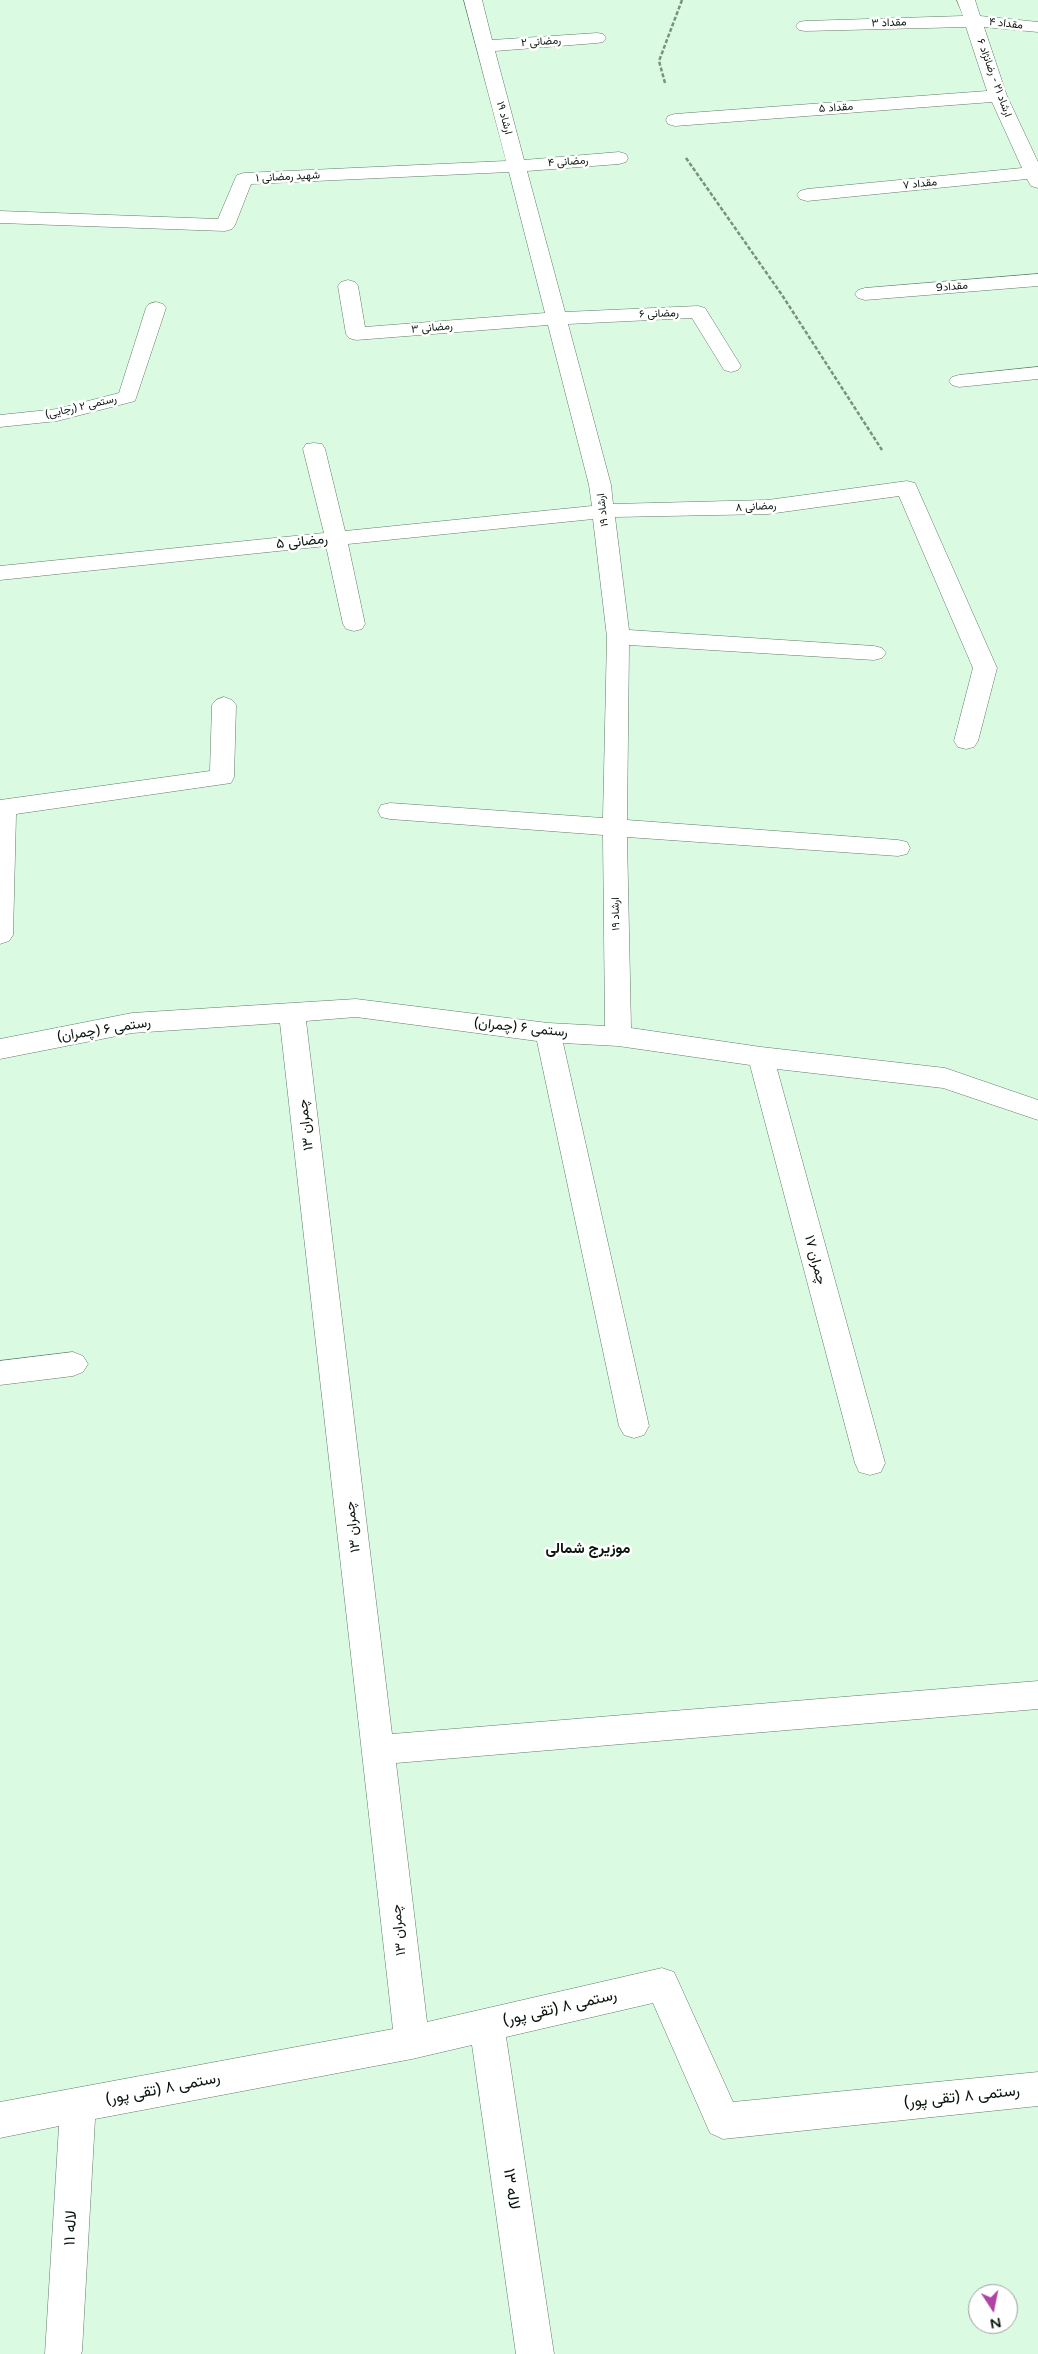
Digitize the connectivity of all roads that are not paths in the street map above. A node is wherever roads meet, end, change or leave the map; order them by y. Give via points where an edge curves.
1 (473, 0) edge
2 (966, 0) edge
3 (974, 21) junction
4 (805, 26) dead end
5 (1038, 28) edge
6 (597, 38) dead end
7 (485, 46) junction
8 (998, 96) junction
9 (674, 120) road end
10 (619, 158) dead end
11 (517, 166) junction
12 (1036, 177) edge
13 (807, 195) dead end
14 (0, 217) edge
15 (1038, 280) edge
16 (348, 286) dead end
17 (865, 294) dead end
18 (156, 308) dead end
19 (556, 318) junction
20 (731, 366) dead end
21 (1038, 373) edge
22 (959, 381) dead end
23 (0, 421) edge
24 (314, 449) dead end
25 (604, 511) junction
26 (336, 538) junction
27 (0, 572) edge
28 (354, 624) dead end
29 (618, 637) junction
30 (874, 653) dead end
31 (224, 705) dead end
32 (966, 741) dead end
33 (2, 808) edge
34 (390, 811) dead end
35 (615, 828) junction
36 (898, 848) dead end
37 (0, 935) edge
38 (292, 1012) junction
39 (548, 1033) junction
40 (618, 1036) junction
41 (0, 1049) edge
42 (761, 1058) junction
43 (1038, 1110) edge
44 (73, 1364) dead end
45 (0, 1372) edge
46 (634, 1426) dead end
47 (870, 1463) dead end
48 (1038, 1695) edge
49 (379, 1750) junction
50 (487, 2025) junction
51 (412, 2042) junction
52 (1038, 2089) edge
53 (78, 2105) junction
54 (0, 2120) edge
55 (63, 2351) dead end
56 (535, 2354) edge

1 - 7 street, ارشاد ۱۹
2 - 3 street, ارشاد ۲۱ - رضانژاد ۶
3 - 4 street, مقداد ۳
3 - 5 street, مقداد ۴
3 - 8 street, ارشاد ۲۱ - رضانژاد ۶
6 - 7 street, رمضانی ۲
7 - 11 street, ارشاد ۱۹
8 - 9 street, مقداد ۵
8 - 12 street, ارشاد ۲۱ - رضانژاد ۶
10 - 11 street, رمضانی ۴
11 - 14 street, شهید رمضانی ۱ via 244,179 225,224
11 - 19 street, ارشاد ۱۹
12 - 13 street, مقداد ۷
15 - 17 street, مقداد9
16 - 19 street, رمضانی ۳ via 356,334
18 - 23 street, رستمی ۲ (رجایی) via 128,396 57,415
19 - 20 street, رمضانی ۶ via 698,312
19 - 25 street, ارشاد ۱۹
21 - 22 street
24 - 26 street
25 - 26 street, رمضانی ۵
25 - 29 street, ارشاد ۱۹
25 - 32 street, رمضانی ۸ via 768,507 907,488 985,668
26 - 27 street, رمضانی ۵
26 - 28 street
29 - 30 street
29 - 35 street, ارشاد ۱۹
31 - 33 street via 222,777
33 - 37 street
34 - 35 street
35 - 36 street
35 - 40 street, ارشاد ۱۹
38 - 39 street, رستمی ۶ (چمران) via 356,1008
38 - 41 street, رستمی ۶ (چمران) via 132,1023
38 - 49 street, چمران ۱۳
39 - 40 street, رستمی ۶ (چمران)
39 - 46 street
40 - 42 street, رستمی ۶ (چمران)
42 - 43 street, رستمی ۶ (چمران) via 944,1078
42 - 47 street, چمران ۱۷
44 - 45 street
48 - 49 street
49 - 51 street, چمران ۱۳
50 - 51 street, رستمی ۸ (تقی پور)
50 - 52 street, رستمی ۸ (تقی پور) via 662,1984 723,2121
50 - 56 street, لاله ۱۳
51 - 53 street, رستمی ۸ (تقی پور)
53 - 54 street, رستمی ۸ (تقی پور)
53 - 55 street, لاله ۱۱

